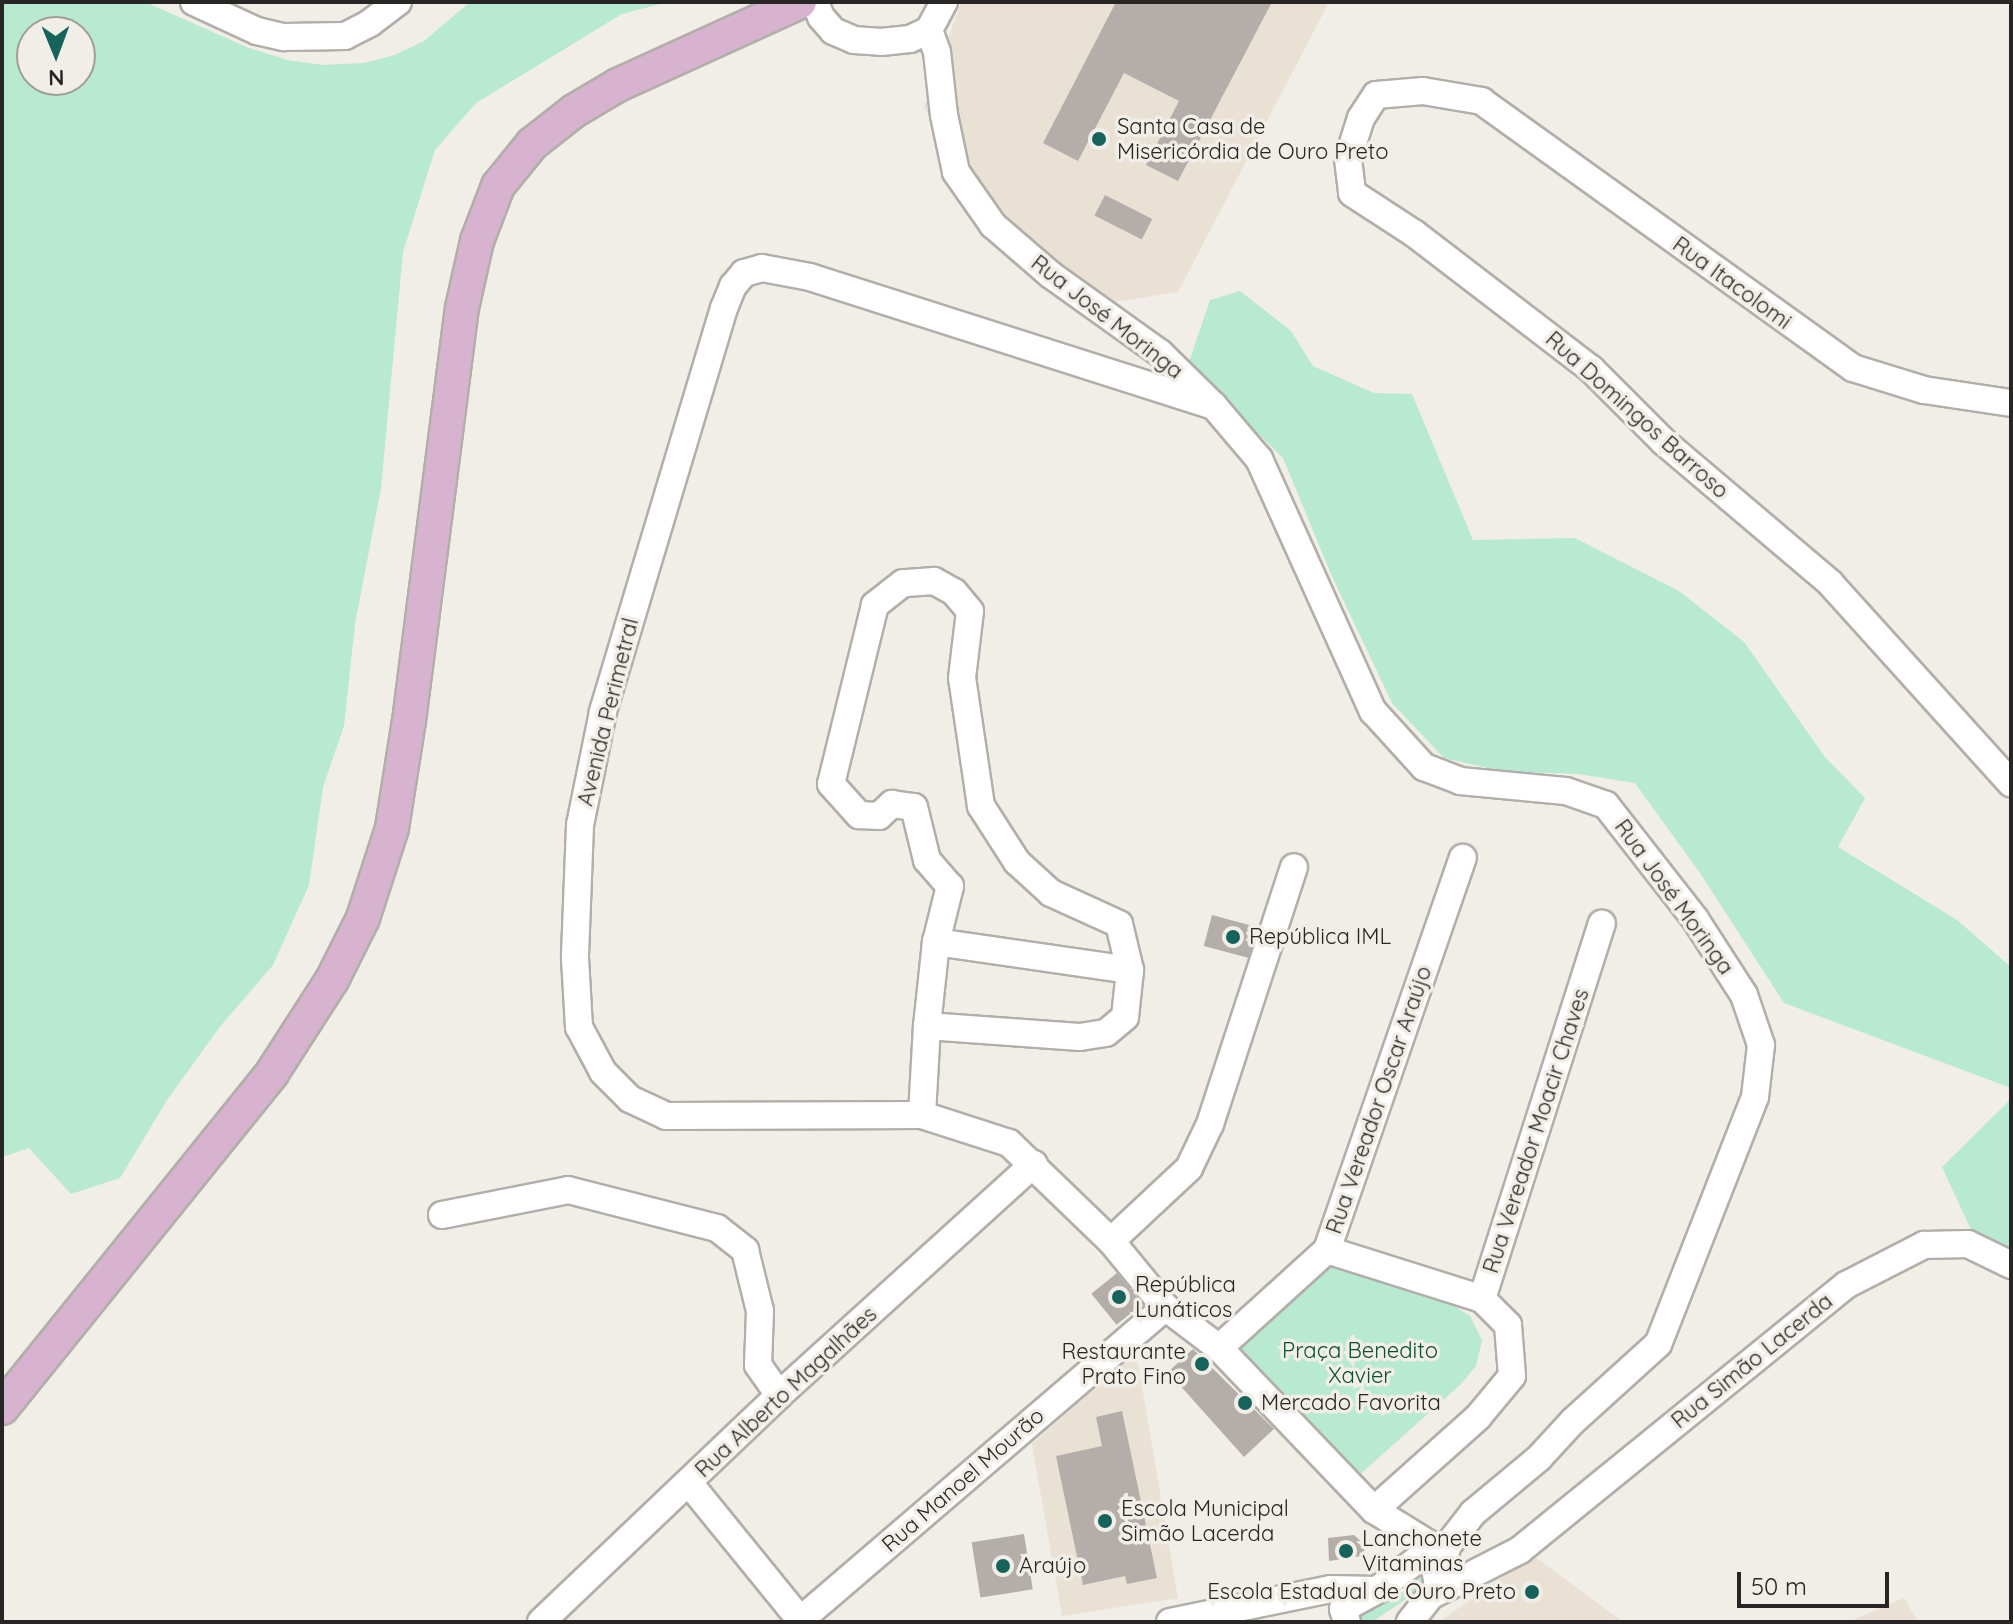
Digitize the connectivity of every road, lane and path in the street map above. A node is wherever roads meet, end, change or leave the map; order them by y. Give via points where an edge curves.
1 (194, 2) edge
2 (398, 2) edge
3 (800, 2) edge
4 (815, 2) edge
5 (944, 2) edge
6 (929, 30) junction
7 (1482, 101) joint
8 (2011, 403) edge
9 (1214, 406) junction
10 (2011, 783) edge
11 (1463, 858) dead end
12 (1294, 867) dead end
13 (1602, 924) dead end
14 (936, 942) junction
15 (1130, 970) junction
16 (927, 1026) junction
17 (922, 1115) junction
18 (1034, 1164) junction
19 (442, 1215) dead end
20 (1111, 1241) junction
21 (1327, 1250) junction
22 (2011, 1265) edge
23 (1482, 1299) junction
24 (1165, 1307) junction
25 (1219, 1348) junction
26 (779, 1395) junction
27 (2, 1408) edge
28 (689, 1483) junction
29 (1374, 1510) junction
30 (1520, 1550) junction
31 (1438, 1553) junction
32 (1434, 1594) junction
33 (1340, 1607) edge
34 (800, 1621) edge
35 (541, 1622) edge
36 (1170, 1622) edge
37 (1410, 1622) edge

1 - 2 street via 257,31 284,37 345,36
3 - 27 main road via 618,85 574,111 532,144 498,186 477,241 462,308 392,828 363,918 332,980 272,1073
4 - 6 street via 833,31 854,40 910,39
5 - 6 street
6 - 9 street, Rua José Moringa via 956,172 993,225 1051,275 1160,353
7 - 8 street, Rua Itacolomi via 1853,368 1924,390
7 - 10 street, Rua Domingos Barroso via 1423,91 1376,95 1361,118 1348,159 1352,193 1415,234 1591,369 1664,442 1830,583
9 - 17 street, Avenida Perimetral via 783,270 744,273 728,297 603,712 580,825 575,958 579,1027 603,1072 630,1099 666,1116
9 - 31 street, Rua José Moringa via 1259,459 1373,711 1424,767 1460,781 1566,791 1606,805 1695,919 1744,995 1761,1045 1755,1097 1658,1344 1473,1513
11 - 21 street, Rua Vereador Oscar Araújo
12 - 20 street via 1210,1124 1189,1168
13 - 23 street, Rua Vereador Moacir Chaves
14 - 15 street
14 - 15 street via 950,886 927,860 914,807 892,804 879,816 859,815 831,784 875,605 903,583 934,581 954,592 970,611 962,678 981,806 1017,862 1051,893 1119,924
14 - 16 street
15 - 16 street via 1125,1017 1106,1033 1080,1037
16 - 17 street
17 - 18 street, Avenida Perimetral via 1009,1143
18 - 20 street, Avenida Perimetral
18 - 26 street, Rua Alberto Magalhães
19 - 26 street via 568,1190 717,1228 745,1250 760,1311 758,1365
20 - 24 street, Avenida Perimetral
21 - 23 street
21 - 25 street, Rua Vereador Oscar Araújo
22 - 30 street, Rua Simão Lacerda via 1968,1244 1924,1245 1846,1285
23 - 29 street, Rua Vereador Moacir Chaves via 1508,1325 1512,1376 1478,1417
24 - 25 street, Avenida Perimetral
24 - 34 street, Rua Manoel Mourão
25 - 29 street, Avenida Perimetral
26 - 28 street, Rua Alberto Magalhães
28 - 34 street
28 - 35 street, Rua Alberto Magalhães
29 - 31 street, Avenida Perimetral
30 - 31 street
30 - 32 street, Rua Simão Lacerda
31 - 32 street
31 - 33 street
32 - 37 street
33 - 36 street

